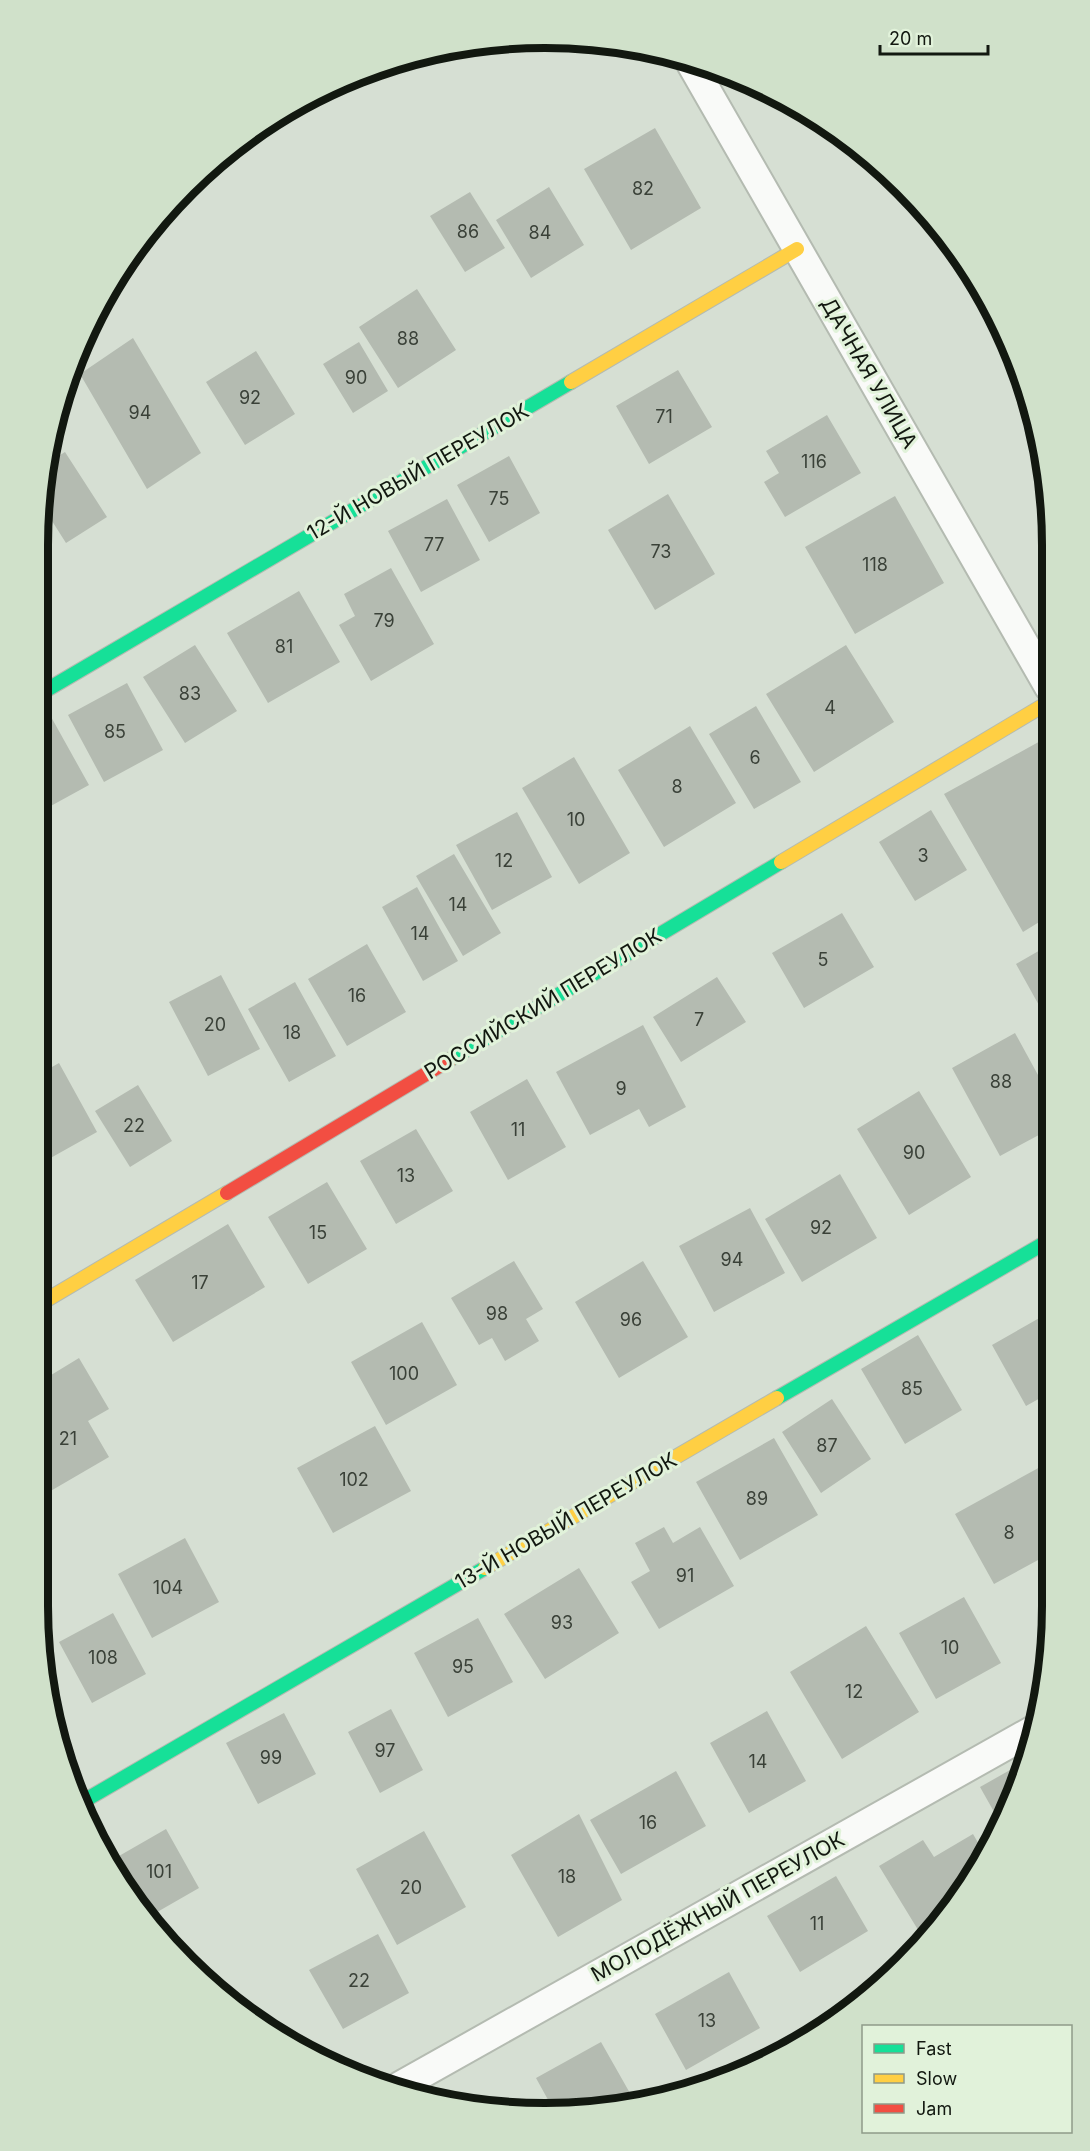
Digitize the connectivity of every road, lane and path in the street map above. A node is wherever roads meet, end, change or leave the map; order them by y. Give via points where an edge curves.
1 (695, 71) edge
2 (797, 249) junction
3 (1042, 675) edge
4 (48, 689) edge
5 (1042, 706) edge
6 (1042, 1245) edge
7 (48, 1299) edge
8 (1025, 1735) edge
9 (87, 1799) edge
10 (405, 2083) edge

1 - 2 street, ДАЧНАЯ УЛИЦА
2 - 3 street, ДАЧНАЯ УЛИЦА
2 - 4 street, 12-Й НОВЫЙ ПЕРЕУЛОК
5 - 7 street, РОССИЙСКИЙ ПЕРЕУЛОК
6 - 9 street, 13-Й НОВЫЙ ПЕРЕУЛОК
8 - 10 street, МОЛОДЁЖНЫЙ ПЕРЕУЛОК

